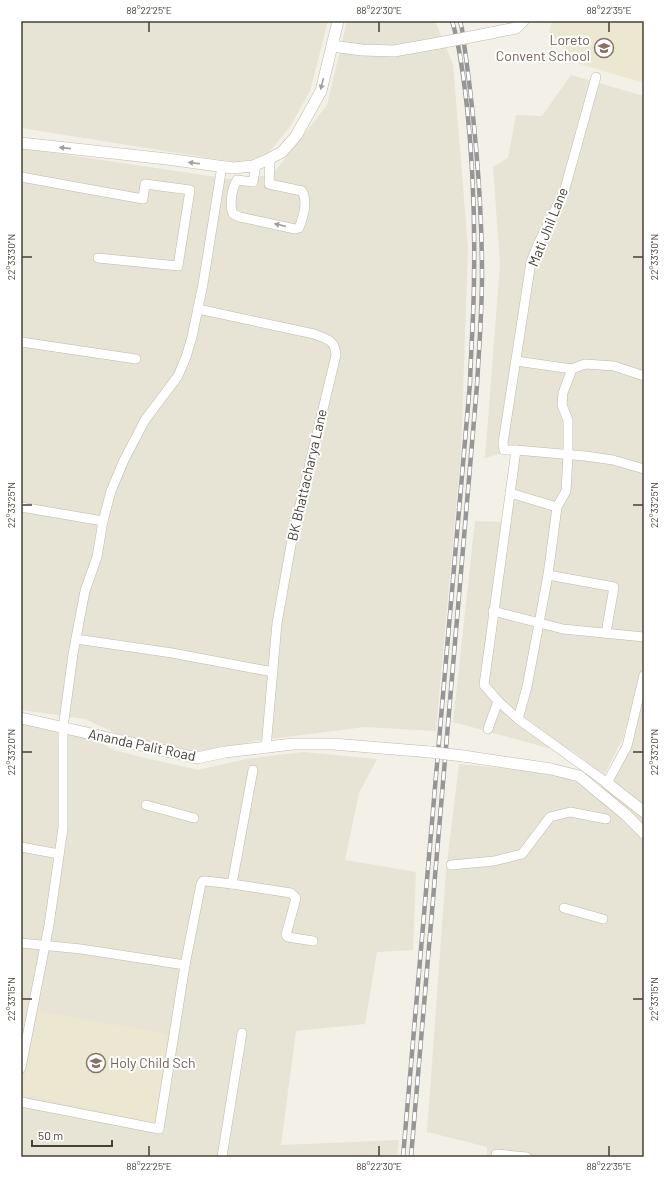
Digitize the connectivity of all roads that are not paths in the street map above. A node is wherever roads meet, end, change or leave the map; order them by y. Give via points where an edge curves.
1 (338, 21) edge
2 (523, 21) edge
3 (332, 46) junction
4 (596, 77) dead end
5 (21, 144) edge
6 (270, 159) junction
7 (256, 165) junction
8 (222, 166) junction
9 (21, 177) edge
10 (253, 182) junction
11 (269, 184) junction
12 (98, 258) dead end
13 (198, 309) junction
14 (21, 342) edge
15 (136, 359) dead end
16 (516, 361) junction
17 (572, 369) junction
18 (644, 376) edge
19 (516, 450) junction
20 (568, 455) junction
21 (644, 469) edge
22 (510, 493) junction
23 (21, 507) edge
24 (556, 507) junction
25 (103, 521) junction
26 (548, 575) junction
27 (494, 611) junction
28 (539, 622) junction
29 (606, 633) junction
30 (644, 637) edge
31 (76, 640) junction
32 (273, 672) junction
33 (644, 675) edge
34 (498, 700) junction
35 (21, 718) edge
36 (518, 718) junction
37 (63, 728) junction
38 (488, 729) dead end
39 (266, 748) junction
40 (253, 770) dead end
41 (607, 783) junction
42 (146, 805) dead end
43 (644, 812) edge
44 (194, 818) dead end
45 (606, 819) dead end
46 (644, 832) edge
47 (21, 847) edge
48 (59, 854) junction
49 (451, 865) dead end
50 (232, 884) junction
51 (564, 908) dead end
52 (603, 919) dead end
53 (313, 941) dead end
54 (21, 943) edge
55 (45, 945) junction
56 (185, 965) junction
57 (242, 1033) dead end
58 (21, 1068) edge
59 (21, 1102) edge
60 (222, 1157) edge
61 (496, 1157) edge
62 (527, 1157) edge

1 - 3 street
2 - 3 street, bridge via 516,28 394,51
3 -> 6 street via 320,90 296,136 282,152
4 - 16 street, Mati Jhil Lane via 564,192 531,262
8 -> 5 street
6 - 7 street
6 - 11 street
7 - 8 street via 232,168
7 - 10 street
8 - 13 street
9 - 12 street via 143,199 145,184 190,190 178,266
10 - 11 street
11 -> 10 street via 302,191 305,200 299,228 232,214 234,185 237,180
13 - 25 street via 190,343 178,376 145,420 124,460 111,491
13 - 32 street, BK Bhattacharya Lane via 314,334 329,340 335,347 336,355 293,534 276,622
14 - 15 street
16 - 17 street
16 - 19 street, Mati Jhil Lane via 503,443 504,450
17 - 18 street via 585,364 614,366
17 - 20 street via 563,393 562,405 568,420
19 - 20 street
19 - 22 street
20 - 21 street via 613,460
20 - 24 street via 566,491
22 - 24 street
22 - 27 street
23 - 25 street
24 - 26 street
25 - 31 street via 97,557 85,591
26 - 28 street
26 - 29 street via 614,587
27 - 28 street
27 - 34 street via 484,685
28 - 29 street via 563,629
28 - 36 street via 527,687
29 - 30 street
31 - 32 street via 172,653
31 - 37 street
32 - 39 street, BK Bhattacharya Lane
33 - 41 street via 627,746
34 - 36 street
34 - 38 street
35 - 37 street, Ananda Palit Road
36 - 41 street
37 - 39 street, Ananda Palit Road via 197,758
37 - 48 street via 63,828
39 - 46 street, Ananda Palit Road, bridge via 293,744 333,744 430,752 551,769 579,776
40 - 50 street
41 - 43 street
42 - 44 street
45 - 49 street via 570,812 550,817 522,854 494,861
47 - 48 street
48 - 55 street
50 - 53 street via 291,893 296,898 286,935
50 - 56 street via 203,881 201,884
51 - 52 street
54 - 55 street
55 - 56 street
55 - 58 street
56 - 59 street via 159,1129
57 - 60 street
61 - 62 street via 496,1154

